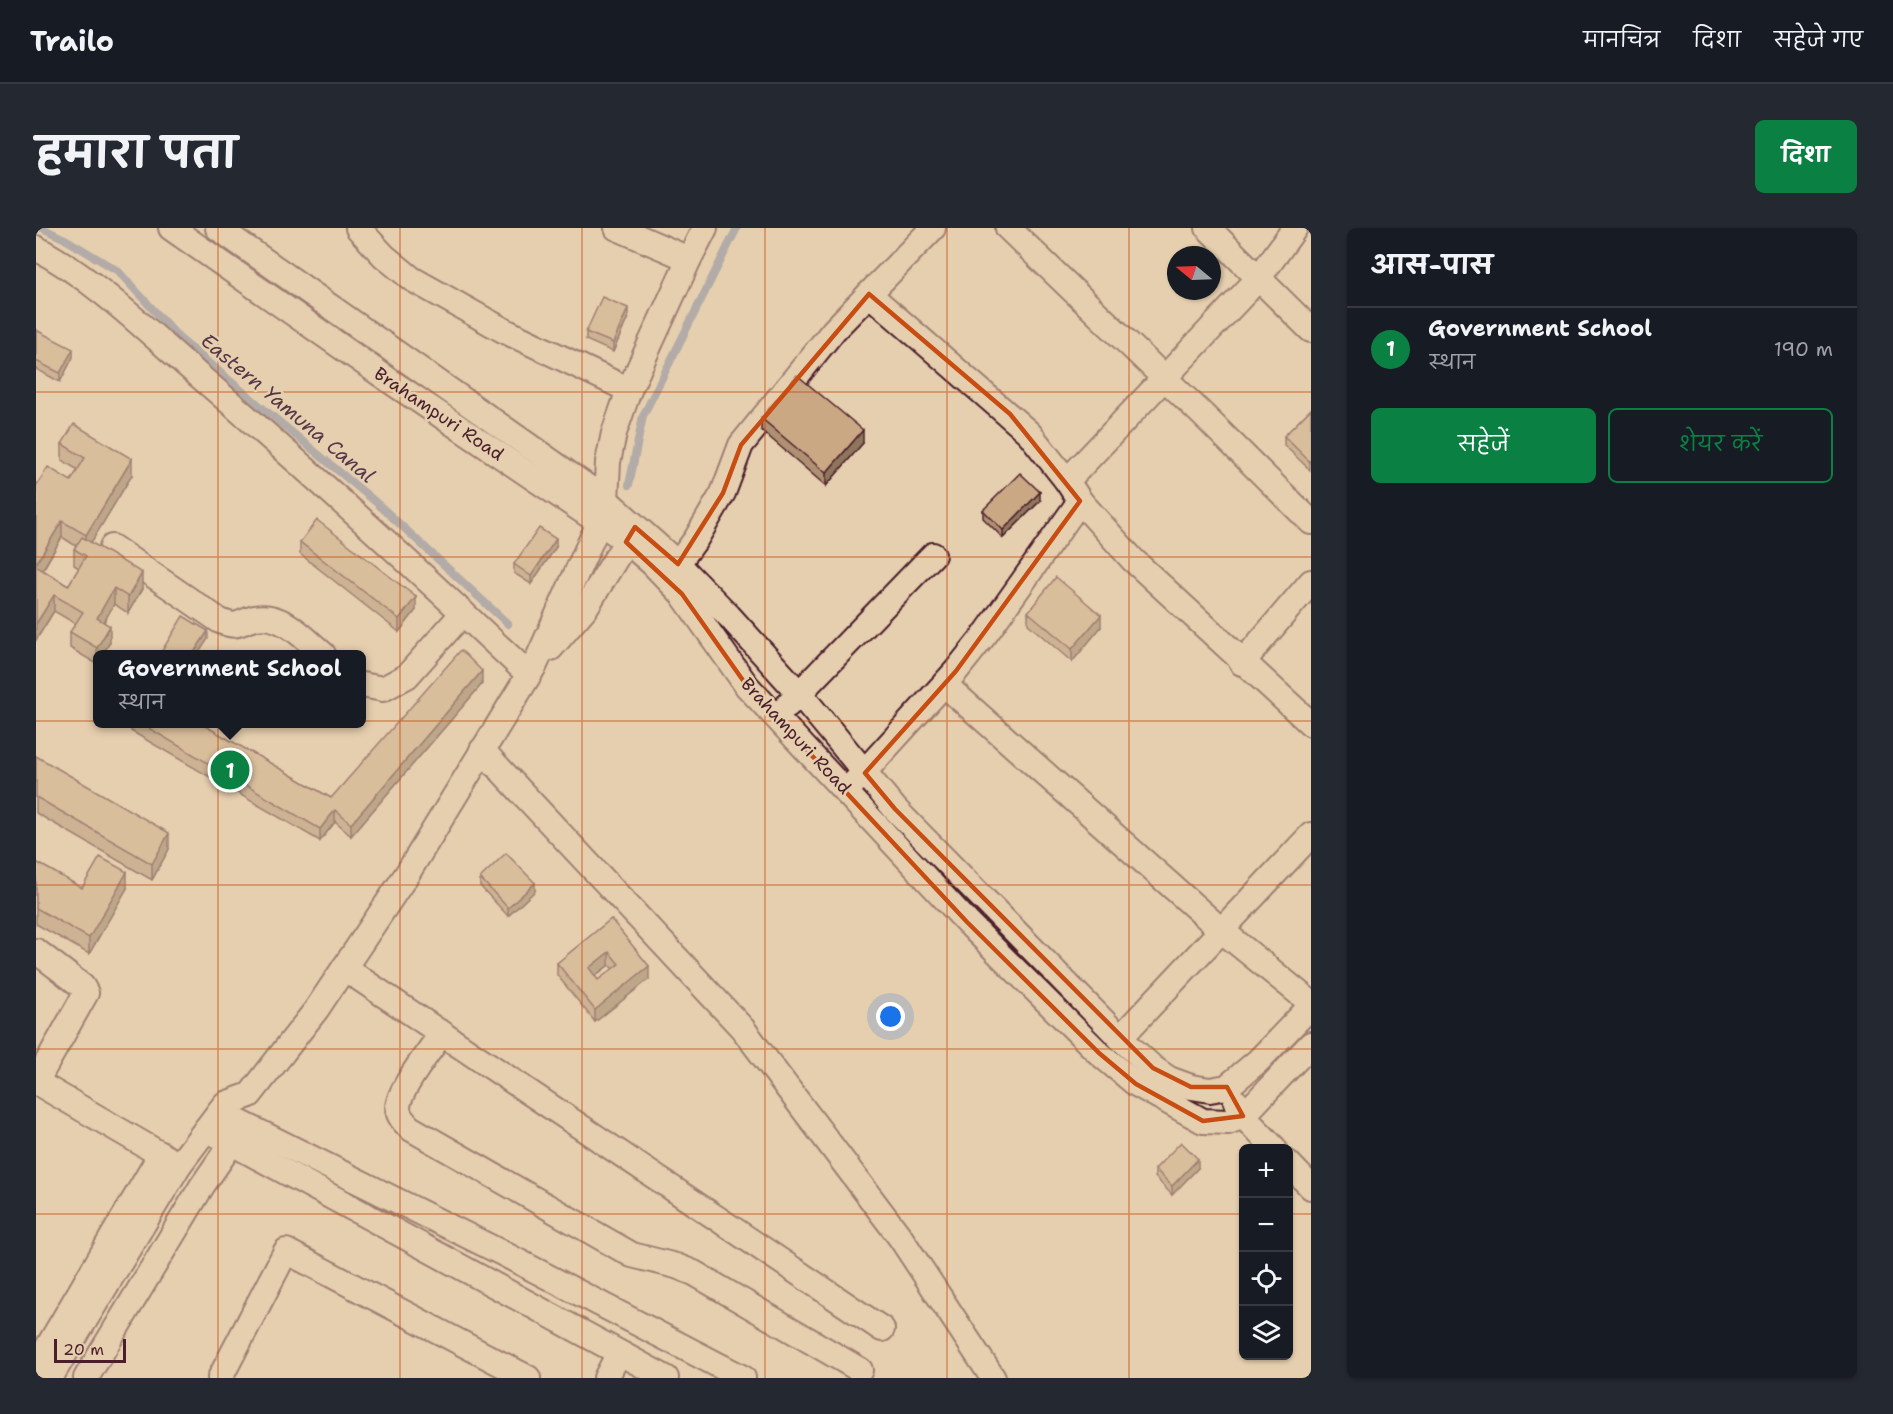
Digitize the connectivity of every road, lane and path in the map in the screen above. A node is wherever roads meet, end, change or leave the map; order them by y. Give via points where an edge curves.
1 (171, 228) edge
2 (218, 228) edge
3 (358, 228) edge
4 (617, 228) edge
5 (705, 228) edge
6 (933, 228) edge
7 (1008, 228) edge
8 (1208, 228) edge
9 (1295, 228) edge
10 (40, 258) edge
11 (689, 259) junction
12 (1258, 279) junction
13 (869, 294) junction
14 (1311, 330) edge
15 (1163, 377) junction
16 (629, 390) junction
17 (1067, 481) junction
18 (1080, 501) junction
19 (603, 512) junction
20 (1311, 522) edge
21 (631, 535) junction
22 (112, 547) dead end
23 (933, 555) dead end
24 (672, 571) junction
25 (1311, 582) edge
26 (463, 613) junction
27 (318, 650) edge
28 (1242, 663) junction
29 (531, 670) junction
30 (945, 685) junction
31 (366, 686) edge
32 (799, 694) junction
33 (776, 717) junction
34 (1311, 724) edge
35 (482, 750) junction
36 (865, 772) junction
37 (846, 791) junction
38 (1311, 835) edge
39 (1221, 930) junction
40 (36, 951) edge
41 (344, 968) junction
42 (1311, 1004) edge
43 (442, 1033) junction
44 (1120, 1038) junction
45 (1311, 1044) edge
46 (1227, 1087) junction
47 (250, 1095) junction
48 (1243, 1116) junction
49 (212, 1121) junction
50 (245, 1124) junction
51 (231, 1144) junction
52 (1269, 1144) edge
53 (170, 1159) junction
54 (1293, 1168) edge
55 (1311, 1187) edge
56 (882, 1329) dead end
57 (619, 1353) junction
58 (36, 1367) edge
59 (860, 1370) dead end
60 (50, 1378) edge
61 (86, 1378) edge
62 (220, 1378) edge
63 (528, 1378) edge
64 (606, 1378) edge
65 (666, 1378) edge
66 (743, 1378) edge
67 (993, 1378) edge

1 - 19 street, Brahampuri Road via 396,385
2 - 19 street, Brahampuri Road
3 - 16 street via 412,279 503,330
4 - 11 street
5 - 11 street
6 - 13 street
7 - 15 street
8 - 12 street
9 - 12 street
10 - 26 street via 103,294 238,409
11 - 16 street
12 - 14 street
12 - 15 street
13 - 17 street via 1010,414
13 - 24 street via 741,445 723,493
15 - 17 street
15 - 20 street
16 - 19 street via 614,433
17 - 18 street
18 - 28 street via 1133,560
18 - 30 street
19 - 21 street, Brahampuri Road
19 - 29 street
21 - 24 street, Brahampuri Road
21 - 29 street via 586,607
22 - 27 street via 220,621 231,626 271,618 285,623
23 - 32 street
24 - 32 street, Brahampuri Road via 729,616
24 - 33 street, Brahampuri Road via 682,594 747,686
25 - 28 street
26 - 29 street
26 - 31 street via 407,676 383,689
28 - 34 street
29 - 35 street
30 - 36 street
30 - 39 street
32 - 33 street
32 - 36 street, Brahampuri Road
33 - 37 street, Brahampuri Road
35 - 41 street
35 - 67 street via 744,1029 900,1237
36 - 37 street
36 - 44 street, Brahampuri Road via 895,809
37 - 48 street, Brahampuri Road via 967,922 1099,1053 1136,1084 1203,1121 1228,1122
38 - 39 street
39 - 42 street
39 - 44 street
40 - 53 street via 82,986 86,997 36,1082
41 - 43 street
41 - 47 street
42 - 46 street via 1258,1061
43 - 56 street
43 - 59 street via 402,1091 400,1117 410,1128 632,1255 693,1273
44 - 46 street, Brahampuri Road via 1170,1079 1210,1090
45 - 48 street
46 - 48 street
47 - 49 street via 225,1104
47 - 50 street
48 - 52 street
49 - 50 street
49 - 51 street
49 - 53 street
50 - 51 street
50 - 66 street
51 - 57 street
51 - 61 street
53 - 58 street
53 - 60 street
54 - 55 street
57 - 64 street
57 - 65 street
62 - 63 street via 286,1251

